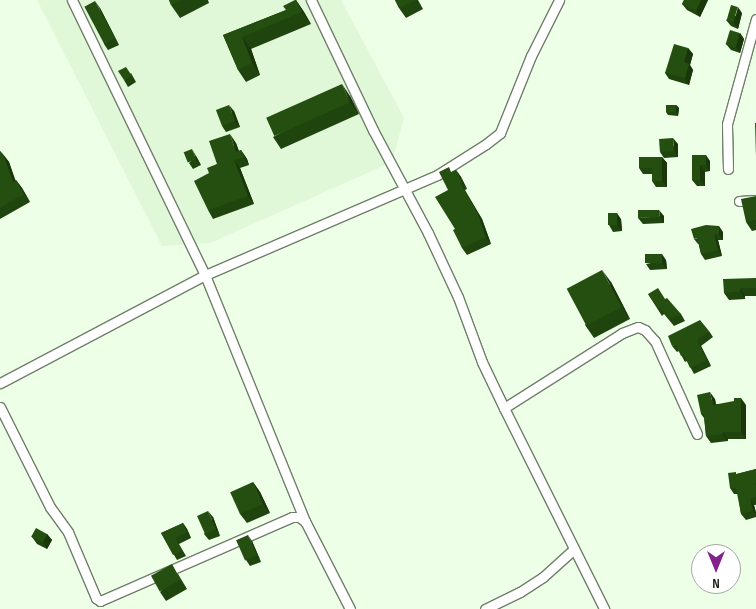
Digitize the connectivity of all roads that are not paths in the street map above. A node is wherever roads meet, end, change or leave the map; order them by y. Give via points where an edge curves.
1 (72, 0) edge
2 (311, 0) edge
3 (559, 0) edge
4 (756, 19) edge
5 (728, 169) dead end
6 (405, 188) junction
7 (756, 200) edge
8 (739, 201) edge
9 (205, 275) junction
10 (0, 382) edge
11 (0, 407) edge
12 (504, 408) junction
13 (697, 434) dead end
14 (305, 521) junction
15 (574, 549) junction
16 (350, 609) edge
17 (485, 609) edge
18 (604, 609) edge

1 - 9 street
2 - 6 street via 373,130
3 - 6 street via 531,56 500,133 437,175
4 - 5 street via 727,124
6 - 9 street
6 - 12 street via 458,297 482,362
7 - 8 street
9 - 10 street
9 - 14 street
11 - 14 street via 50,507 68,532 100,601 292,517 299,516
12 - 13 street via 622,333 638,327 656,341
12 - 15 street
14 - 16 street
15 - 17 street via 543,577
15 - 18 street

